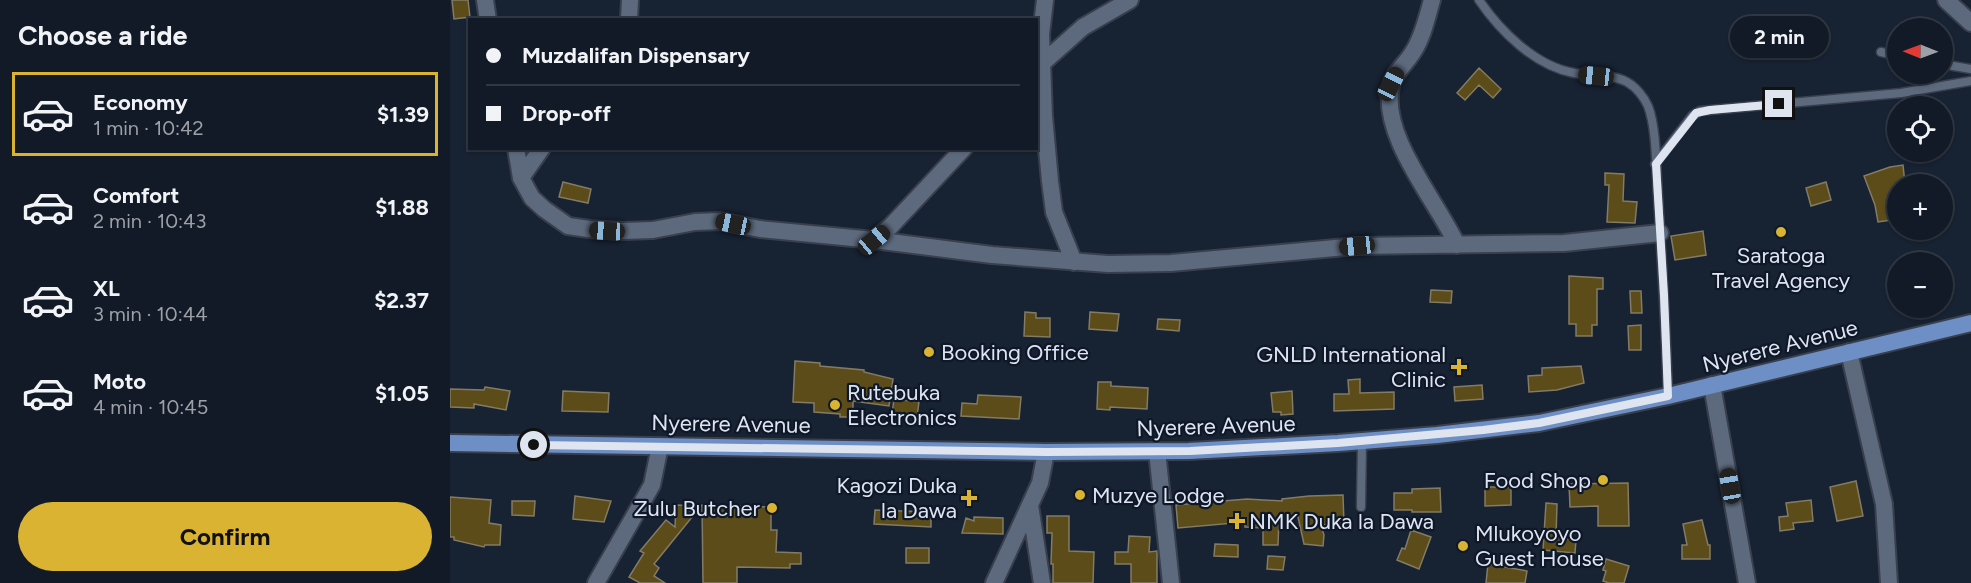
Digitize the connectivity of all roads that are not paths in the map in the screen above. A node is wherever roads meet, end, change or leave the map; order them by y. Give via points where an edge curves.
1 (485, 0) edge
2 (630, 0) edge
3 (1045, 0) edge
4 (1130, 0) edge
5 (1432, 0) edge
6 (1479, 0) edge
7 (1946, 0) edge
8 (488, 18) edge
9 (628, 18) edge
10 (1971, 23) edge
11 (1881, 52) dead end
12 (1887, 53) edge
13 (1040, 65) edge
14 (1953, 66) edge
15 (1971, 69) edge
16 (1971, 81) edge
17 (516, 150) edge
18 (541, 150) edge
19 (962, 150) edge
20 (1656, 164) junction
21 (521, 178) junction
22 (1660, 233) junction
23 (874, 240) junction
24 (1457, 245) junction
25 (1074, 262) junction
26 (1971, 323) edge
27 (1849, 352) junction
28 (1712, 385) junction
29 (1668, 396) junction
30 (1362, 441) junction
31 (450, 443) edge
32 (660, 446) junction
33 (1157, 451) junction
34 (1046, 452) junction
35 (1030, 505) junction
36 (1361, 507) dead end
37 (596, 583) edge
38 (994, 583) edge
39 (1042, 583) edge
40 (1171, 583) edge
41 (1747, 583) edge
42 (1889, 583) edge

1 - 8 street
2 - 9 street
3 - 13 street
4 - 13 street via 1083,27
5 - 24 street via 1418,43 1391,84 1390,105 1396,133
6 - 20 lane via 1489,16 1542,60 1569,72 1626,81 1634,87 1648,107
7 - 10 street
11 - 12 lane
13 - 25 street via 1053,212
14 - 15 lane
16 - 20 lane via 1901,93 1700,111
17 - 21 street
18 - 21 street
19 - 23 street
20 - 22 lane
21 - 23 street via 532,198 544,209 568,226 589,230 638,231 720,221 760,229
22 - 24 street via 1564,243
22 - 29 lane
23 - 25 street
24 - 25 street via 1357,246 1171,263
26 - 27 main road, Nyerere Avenue
27 - 28 main road, Nyerere Avenue
27 - 42 street via 1884,504
28 - 29 main road, Nyerere Avenue
28 - 41 street
29 - 30 main road, Nyerere Avenue via 1539,423
30 - 33 main road, Nyerere Avenue
30 - 36 lane
31 - 32 main road, Nyerere Avenue
32 - 34 main road, Nyerere Avenue
32 - 37 street via 652,485
33 - 34 main road, Nyerere Avenue
33 - 40 street
34 - 35 street via 1041,483
35 - 38 street
35 - 39 street

